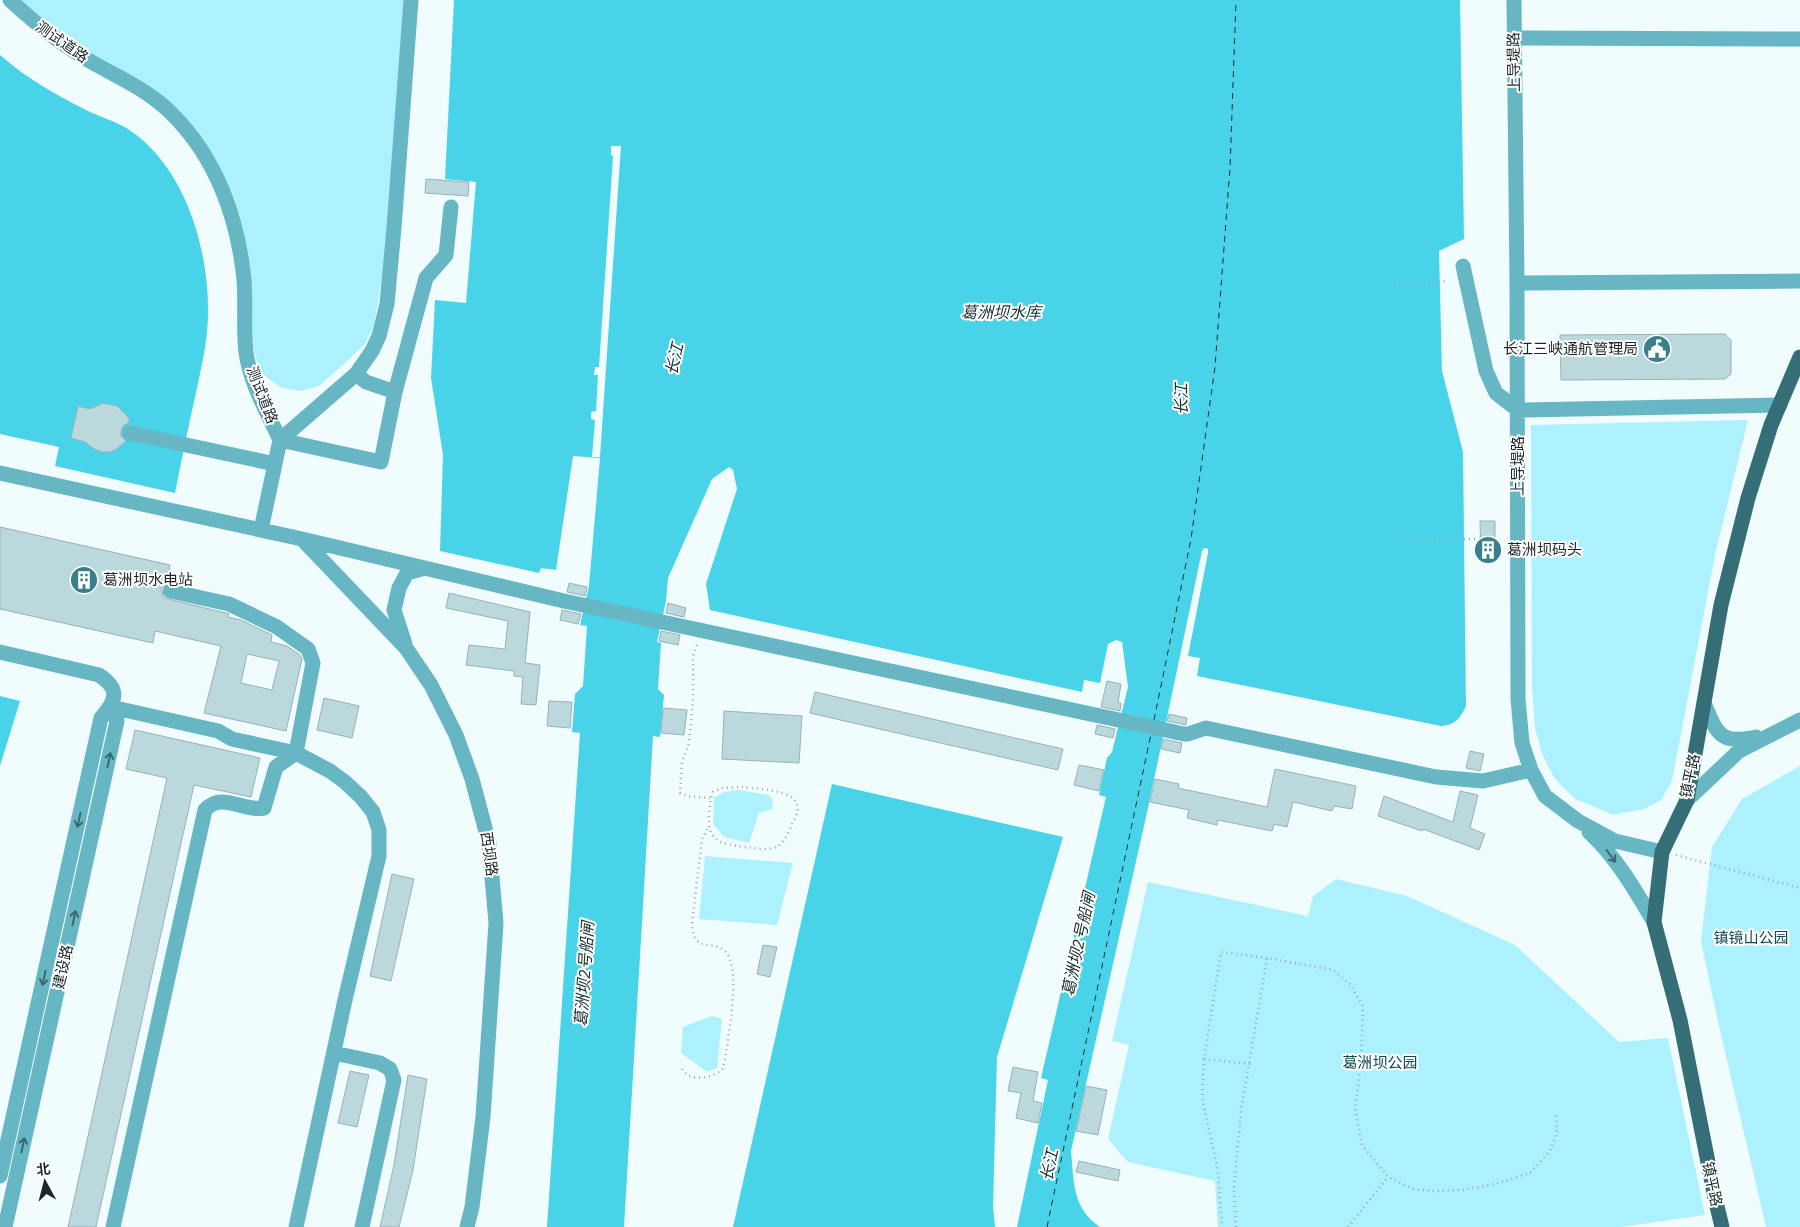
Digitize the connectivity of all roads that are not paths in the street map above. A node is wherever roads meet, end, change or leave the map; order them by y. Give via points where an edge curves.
1 (10, 0) edge
2 (411, 0) edge
3 (1514, 0) edge
4 (1513, 38) junction
5 (1800, 39) edge
6 (451, 207) dead end
7 (1463, 266) dead end
8 (1800, 280) edge
9 (1517, 284) junction
10 (1800, 357) edge
11 (356, 374) junction
12 (395, 392) junction
13 (1780, 405) junction
14 (1518, 410) junction
15 (130, 433) dead end
16 (280, 440) junction
17 (275, 464) junction
18 (0, 473) edge
19 (261, 530) junction
20 (302, 539) junction
21 (425, 568) junction
22 (170, 591) dead end
23 (406, 648) junction
24 (0, 652) edge
25 (1704, 703) junction
26 (111, 707) junction
27 (1800, 720) edge
28 (1772, 734) junction
29 (296, 753) junction
30 (1531, 770) junction
31 (1687, 800) junction
32 (1578, 821) junction
33 (1662, 852) junction
34 (1654, 922) junction
35 (334, 1053) junction
36 (0, 1176) edge
37 (5, 1227) edge
38 (113, 1227) edge
39 (296, 1227) edge
40 (362, 1227) edge
41 (466, 1227) edge
42 (1722, 1227) edge

1 - 16 street, 测试道路 via 38,26 93,64 134,84 171,112 199,145 222,186 231,210 244,278 248,360 252,377
2 - 11 street, 测试道路 via 402,141 386,304 379,336
3 - 4 street, 上导堤路
4 - 5 street
4 - 9 street, 上导堤路
6 - 12 street via 446,255 426,278
7 - 14 street via 1486,371 1496,392
8 - 9 street
9 - 14 street, 上导堤路
10 - 13 main road, 镇平路
11 - 12 street via 366,382
11 - 16 street, 测试道路
12 - 16 street via 381,462
13 - 14 street
13 - 25 main road, 镇平路 via 1748,498 1721,605
14 - 30 street, 上导堤路 via 1518,699 1522,743
15 - 17 street
16 - 17 street
17 - 19 street
18 - 19 street
19 - 20 street
20 - 21 street
20 - 23 street, 西坝路
21 - 23 street via 407,573 399,588 394,610
21 - 30 street via 585,606 1164,730 1188,734 1206,728 1436,777 1484,781
22 - 29 street via 229,604 276,627 308,649 313,663
23 - 41 street, 西坝路 via 431,685 456,735 489,843 496,932 483,1117 472,1207
24 - 26 street, 建设路 via 99,674 110,682 114,692
25 - 28 street via 1717,732 1725,737 1739,741
25 - 31 main road, 镇平路
26 - 29 street via 218,731 232,739
26 -> 36 street via 101,718
37 -> 26 street, 建设路 via 117,721
27 - 28 street
28 - 31 street via 1739,751
29 - 35 street via 345,782 373,812 380,830 379,856
29 - 38 street via 276,767 264,808 257,810 218,801 205,810
30 - 32 street, 上导堤路 via 1545,796
31 - 33 main road, 镇平路
32 - 33 street, 上导堤路 via 1615,840
32 -> 34 street via 1604,846 1629,879
33 - 34 main road, 镇平路
34 - 42 main road, 镇平路 via 1680,1020
35 - 39 street
35 - 40 street via 380,1063 390,1069 394,1080

